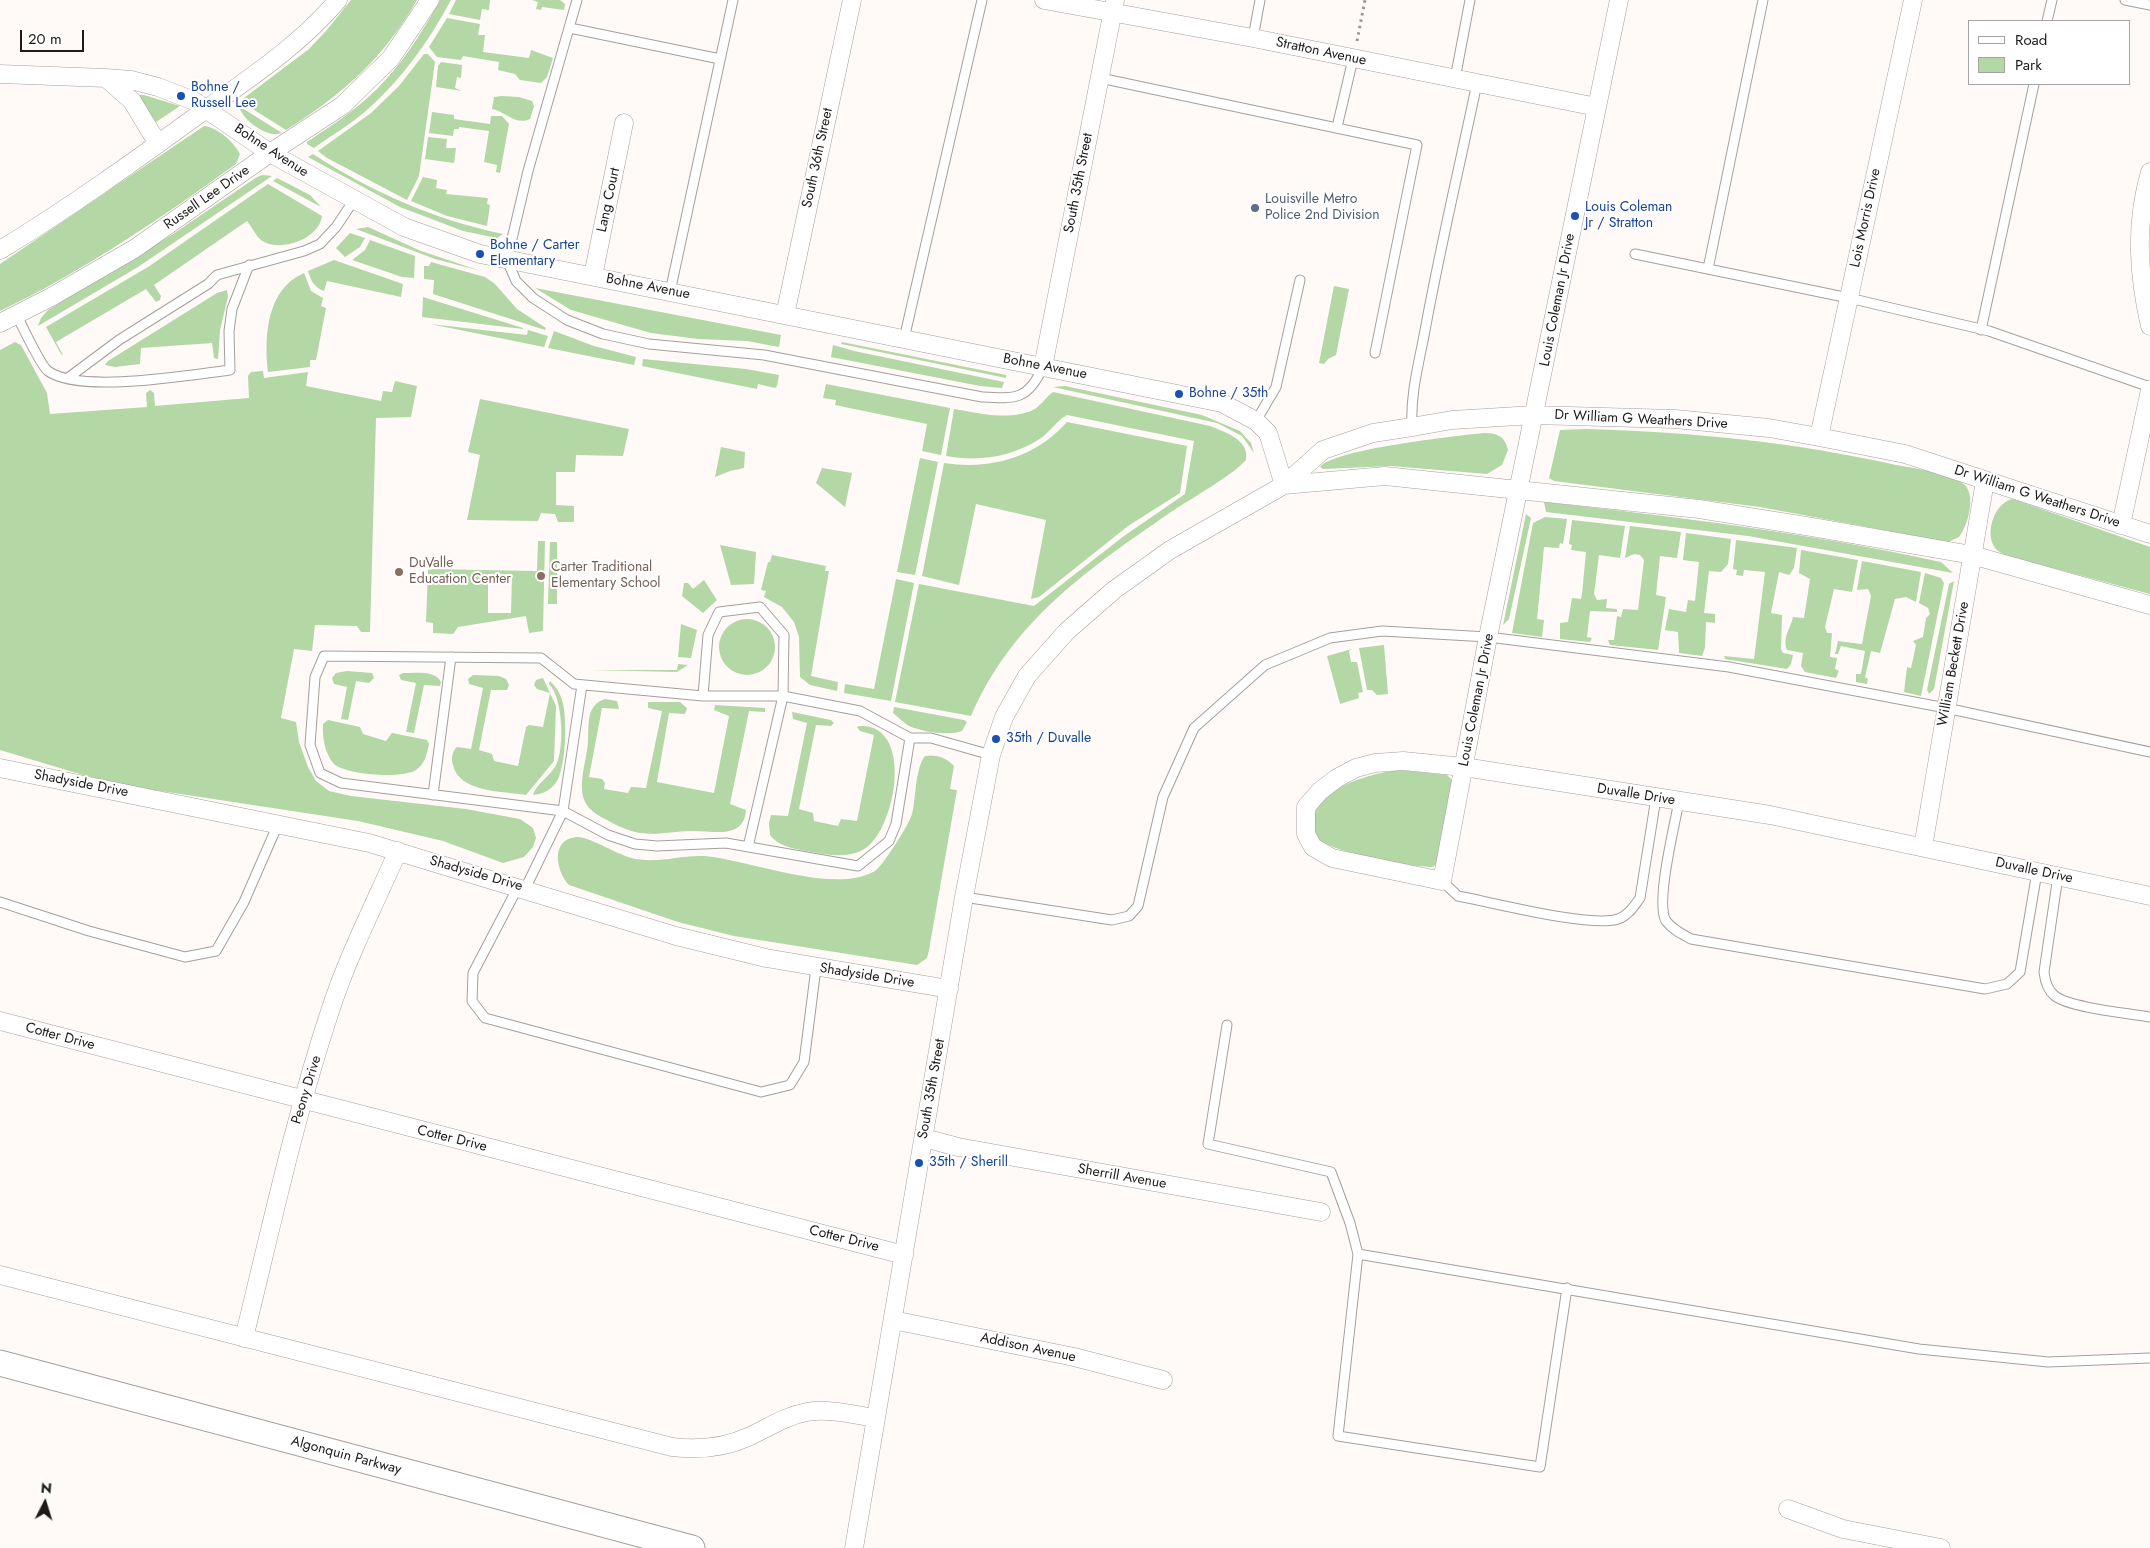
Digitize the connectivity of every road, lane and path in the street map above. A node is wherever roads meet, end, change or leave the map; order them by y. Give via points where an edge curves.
1 (338, 0) edge
2 (430, 0) edge
3 (577, 0) edge
4 (733, 0) edge
5 (852, 0) edge
6 (982, 0) edge
7 (1044, 0) edge
8 (1260, 0) edge
9 (1366, 0) edge
10 (1470, 0) edge
11 (1619, 0) edge
12 (1763, 0) edge
13 (1913, 0) edge
14 (2052, 0) edge
15 (2125, 0) edge
16 (2150, 5) edge
17 (1114, 6) edge
18 (2047, 20) edge
19 (570, 28) junction
20 (1252, 38) junction
21 (720, 59) junction
22 (1353, 59) junction
23 (0, 74) edge
24 (106, 78) junction
25 (1100, 78) junction
26 (1455, 79) junction
27 (1477, 83) junction
28 (2034, 85) edge
29 (1597, 107) junction
30 (207, 109) junction
31 (624, 124) dead end
32 (1337, 127) junction
33 (158, 144) junction
34 (270, 153) junction
35 (2150, 172) edge
36 (354, 200) junction
37 (0, 250) edge
38 (1635, 254) dead end
39 (507, 260) junction
40 (249, 265) junction
41 (1708, 269) junction
42 (593, 276) junction
43 (1300, 280) dead end
44 (2146, 288) edge
45 (670, 292) junction
46 (1849, 298) junction
47 (16, 314) junction
48 (785, 315) junction
49 (0, 322) edge
50 (2150, 326) edge
51 (1982, 330) junction
52 (904, 339) junction
53 (1375, 353) dead end
54 (1043, 367) junction
55 (68, 378) junction
56 (2150, 389) edge
57 (1534, 415) junction
58 (1256, 421) junction
59 (1412, 427) junction
60 (1819, 437) junction
61 (1985, 481) junction
62 (1284, 485) junction
63 (1519, 489) junction
64 (2121, 525) junction
65 (2150, 534) edge
66 (1972, 555) junction
67 (2150, 605) edge
68 (1488, 636) junction
69 (451, 657) junction
70 (1033, 670) joint
71 (582, 684) junction
72 (703, 696) junction
73 (783, 696) junction
74 (1946, 708) junction
75 (910, 738) junction
76 (2150, 752) edge
77 (990, 754) junction
78 (1464, 767) junction
79 (0, 768) edge
80 (433, 795) junction
81 (1656, 798) junction
82 (1679, 801) junction
83 (564, 811) junction
84 (278, 824) junction
85 (748, 846) junction
86 (1923, 847) junction
87 (398, 851) junction
88 (2037, 872) junction
89 (2058, 876) junction
90 (1442, 881) junction
91 (522, 888) junction
92 (2150, 896) edge
93 (964, 897) junction
94 (0, 902) edge
95 (816, 968) junction
96 (949, 989) junction
97 (2150, 1017) edge
98 (0, 1021) edge
99 (1227, 1025) dead end
100 (304, 1100) junction
101 (924, 1138) junction
102 (1321, 1212) dead end
103 (1358, 1254) junction
104 (904, 1255) junction
105 (0, 1275) edge
106 (1567, 1288) junction
107 (893, 1320) junction
108 (244, 1338) junction
109 (2150, 1358) edge
110 (0, 1363) edge
111 (1163, 1380) dead end
112 (876, 1418) junction
113 (1788, 1509) dead end
114 (692, 1548) edge
115 (854, 1548) edge
116 (1941, 1548) edge

1 - 30 street via 317,26 288,52
2 - 34 street, Russell Lee Drive via 391,58 367,84 343,105
3 - 19 lane
4 - 21 lane
5 - 48 street, South 36th Street
6 - 52 lane
7 - 17 street, Stratton Avenue
8 - 20 lane
9 - 22 path
10 - 26 lane
11 - 29 street, Louis Coleman Jr Drive
12 - 41 lane
13 - 46 street, Lois Morris Drive
14 - 18 lane
15 - 16 lane
17 - 20 street, Stratton Avenue
17 - 25 street, South 35th Street
19 - 21 lane
19 - 39 lane via 528,171
20 - 22 street, Stratton Avenue
21 - 45 lane
22 - 26 street, Stratton Avenue
22 - 32 lane
23 - 24 street, Bohne Avenue
24 - 30 street, Bohne Avenue via 158,87
24 - 33 street via 132,101
25 - 32 lane
25 - 54 street, South 35th Street
26 - 27 street, Stratton Avenue
27 - 29 street, Stratton Avenue
27 - 59 lane via 1414,389
28 - 51 lane
29 - 57 street, Louis Coleman Jr Drive
30 - 33 street
30 - 34 street, Bohne Avenue
31 - 42 street, Lang Court
32 - 53 lane via 1417,145
33 - 37 street
34 - 36 street, Bohne Avenue
34 - 47 street, Russell Lee Drive via 134,250
35 - 44 street via 2140,224 2139,264
36 - 39 street, Bohne Avenue via 404,227 480,254
36 - 40 lane via 320,244
38 - 41 lane
39 - 42 street, Bohne Avenue
39 - 54 lane via 516,281 533,298 567,320 603,334 649,344 764,355 982,397 1008,399 1035,385
40 - 55 lane via 217,276 119,340
40 - 55 lane via 232,309 230,370 93,383
41 - 46 lane
42 - 45 street, Bohne Avenue
43 - 58 lane via 1276,387
44 - 50 street
45 - 48 street, Bohne Avenue
46 - 51 lane
46 - 60 street, Lois Morris Drive
47 - 49 street, Russell Lee Drive
47 - 55 lane via 47,370
48 - 52 street, Bohne Avenue
51 - 56 lane
52 - 54 street, Bohne Avenue
54 - 58 street, Bohne Avenue via 1222,403
56 - 64 street
57 - 59 street, Dr William G Weathers Drive via 1452,420
57 - 60 street, Dr William G Weathers Drive via 1675,419 1769,428
57 - 63 street, Louis Coleman Jr Drive
58 - 62 street, Bohne Avenue via 1268,433
59 - 62 street, Dr William G Weathers Drive via 1373,434 1323,450
60 - 61 street, Dr William G Weathers Drive via 1906,454
61 - 64 street, Dr William G Weathers Drive
61 - 66 street, William Beckett Drive
62 - 63 street, Dr William G Weathers Drive via 1385,476
62 - 70 street, Dr William G Weathers Drive via 1170,550 1114,590 1067,631
63 - 66 street, Dr William G Weathers Drive via 1699,509
63 - 68 street, Louis Coleman Jr Drive
64 - 65 street, Dr William G Weathers Drive
66 - 67 street, Dr William G Weathers Drive
66 - 74 street, William Beckett Drive
68 - 74 lane via 1729,667
68 - 78 street, Louis Coleman Jr Drive
68 - 93 lane via 1382,631 1330,638 1265,665 1194,728 1163,797 1138,906 1129,916 1112,920
69 - 71 lane via 542,658 574,684
69 - 80 lane
69 - 80 lane via 324,656 316,678 310,745 320,773 341,784
70 - 77 street, South 35th Street via 1004,717
71 - 72 lane
71 - 83 lane
72 - 73 lane
72 - 73 lane via 708,634 719,612 760,607 784,635
73 - 75 lane via 860,711
73 - 85 lane
74 - 76 lane
74 - 86 street, William Beckett Drive
75 - 77 lane via 931,738
75 - 85 lane via 896,824 889,841 858,866
77 - 93 street, South 35th Street
78 - 81 street, Duvalle Drive
78 - 90 street, Louis Coleman Jr Drive
78 - 90 street, Duvalle Drive via 1403,761 1356,768 1320,791 1306,807 1306,834 1313,847 1332,858
79 - 84 street, Shadyside Drive
80 - 83 lane
81 - 82 street, Duvalle Drive
81 - 90 lane via 1640,898 1632,910 1619,919 1594,921 1458,896
82 - 86 street, Duvalle Drive via 1770,815
82 - 88 lane via 1662,901 1665,919 1675,930 1691,939 1985,989 2007,984 2020,972
83 - 85 lane via 608,835 634,844 726,843
83 - 91 lane
84 - 87 street, Shadyside Drive
84 - 94 lane via 244,902 216,951 185,957
86 - 88 street, Duvalle Drive
87 - 91 street, Shadyside Drive
87 - 100 street, Peony Drive via 348,962
88 - 89 street, Duvalle Drive
89 - 92 street, Duvalle Drive
89 - 97 lane via 2044,972 2046,983 2054,995 2067,1002
91 - 95 street, Shadyside Drive via 676,936
91 - 95 lane via 473,974 472,1001 485,1018 494,1021 761,1092 790,1085 804,1062
93 - 96 street, South 35th Street
95 - 96 street, Shadyside Drive
96 - 101 street, South 35th Street
98 - 100 street, Cotter Drive
99 - 103 lane via 1208,1144 1331,1172
100 - 104 street, Cotter Drive
100 - 108 street, Peony Drive
101 - 102 street, Sherrill Avenue via 958,1147
101 - 104 street, South 35th Street
103 - 106 lane
103 - 106 lane via 1338,1436 1540,1467
104 - 107 street, South 35th Street
105 - 108 street
106 - 109 lane via 1919,1349 2048,1362
107 - 111 street, Addison Avenue via 1074,1357
107 - 112 street, South 35th Street
108 - 112 street via 672,1448 702,1448 730,1443 747,1438 782,1419 809,1412
110 - 114 main road, Algonquin Parkway
112 - 115 street, South 35th Street
113 - 116 street via 1844,1529

